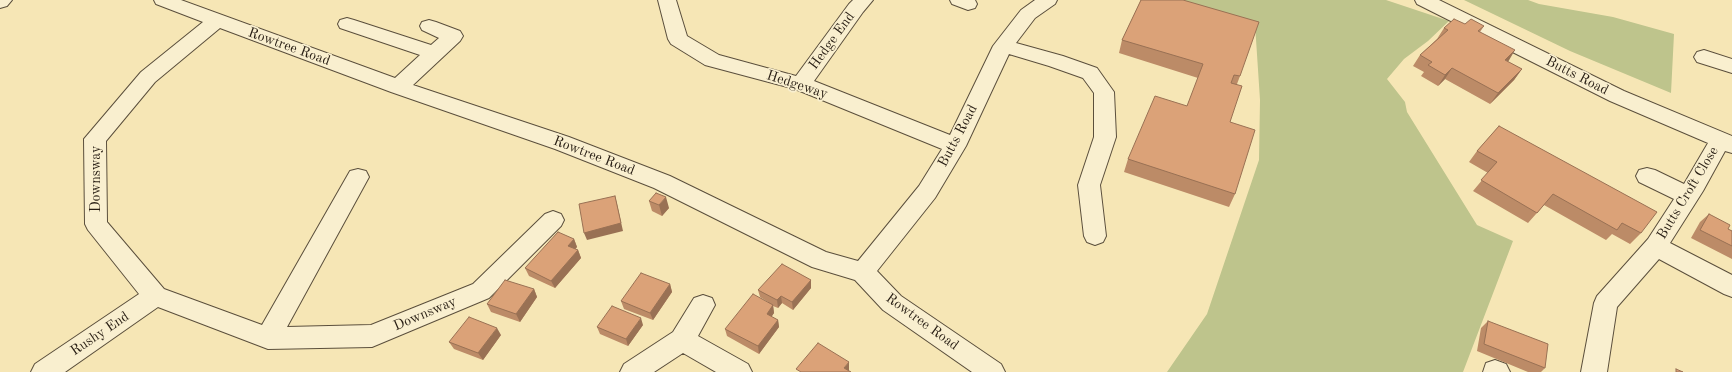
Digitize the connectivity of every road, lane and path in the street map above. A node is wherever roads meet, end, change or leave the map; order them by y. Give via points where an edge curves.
1 (3, 0) edge
2 (163, 0) edge
3 (666, 0) edge
4 (864, 0) edge
5 (1048, 0) edge
6 (1424, 0) edge
7 (0, 2) edge
8 (217, 20) junction
9 (347, 24) dead end
10 (429, 26) dead end
11 (1003, 46) junction
12 (435, 53) junction
13 (1704, 57) dead end
14 (1732, 66) edge
15 (800, 84) junction
16 (398, 87) junction
17 (1726, 143) edge
18 (955, 146) junction
19 (1647, 176) dead end
20 (358, 177) dead end
21 (1688, 196) junction
22 (553, 220) dead end
23 (1095, 236) dead end
24 (1656, 246) junction
25 (863, 272) junction
26 (1732, 287) edge
27 (155, 296) junction
28 (703, 305) dead end
29 (268, 338) junction
30 (682, 340) junction
31 (643, 366) edge
32 (44, 372) edge
33 (739, 372) edge
34 (992, 372) edge
35 (1594, 372) edge

1 - 7 street
2 - 8 street, Rowtree Road
3 - 15 street, Hedgeway via 678,39 712,60
4 - 15 street, Hedge End
5 - 11 street, Butts Road via 1028,14
6 - 17 street, Butts Road via 1617,96
8 - 16 street, Rowtree Road
8 - 27 street, Downsway via 148,77 95,139 96,224
9 - 12 street
10 - 12 street via 453,36
11 - 18 street, Butts Road
11 - 23 street via 1090,73 1104,92 1105,137 1088,185
12 - 16 street
13 - 14 street
15 - 18 street, Hedgeway
16 - 25 street, Rowtree Road via 562,143 662,182 820,260
17 - 21 street, Butts Croft Close
18 - 25 street, Butts Road via 927,192
19 - 21 street
20 - 29 street
21 - 24 street, Butts Croft Close
22 - 29 street, Downsway via 481,291 379,334
24 - 26 street, Butts Croft Close
24 - 35 street, Butts Croft Close via 1606,303
25 - 34 street, Rowtree Road via 892,303
27 - 29 street, Downsway
27 - 32 street, Rushy End
28 - 30 street
30 - 31 street
30 - 33 street

